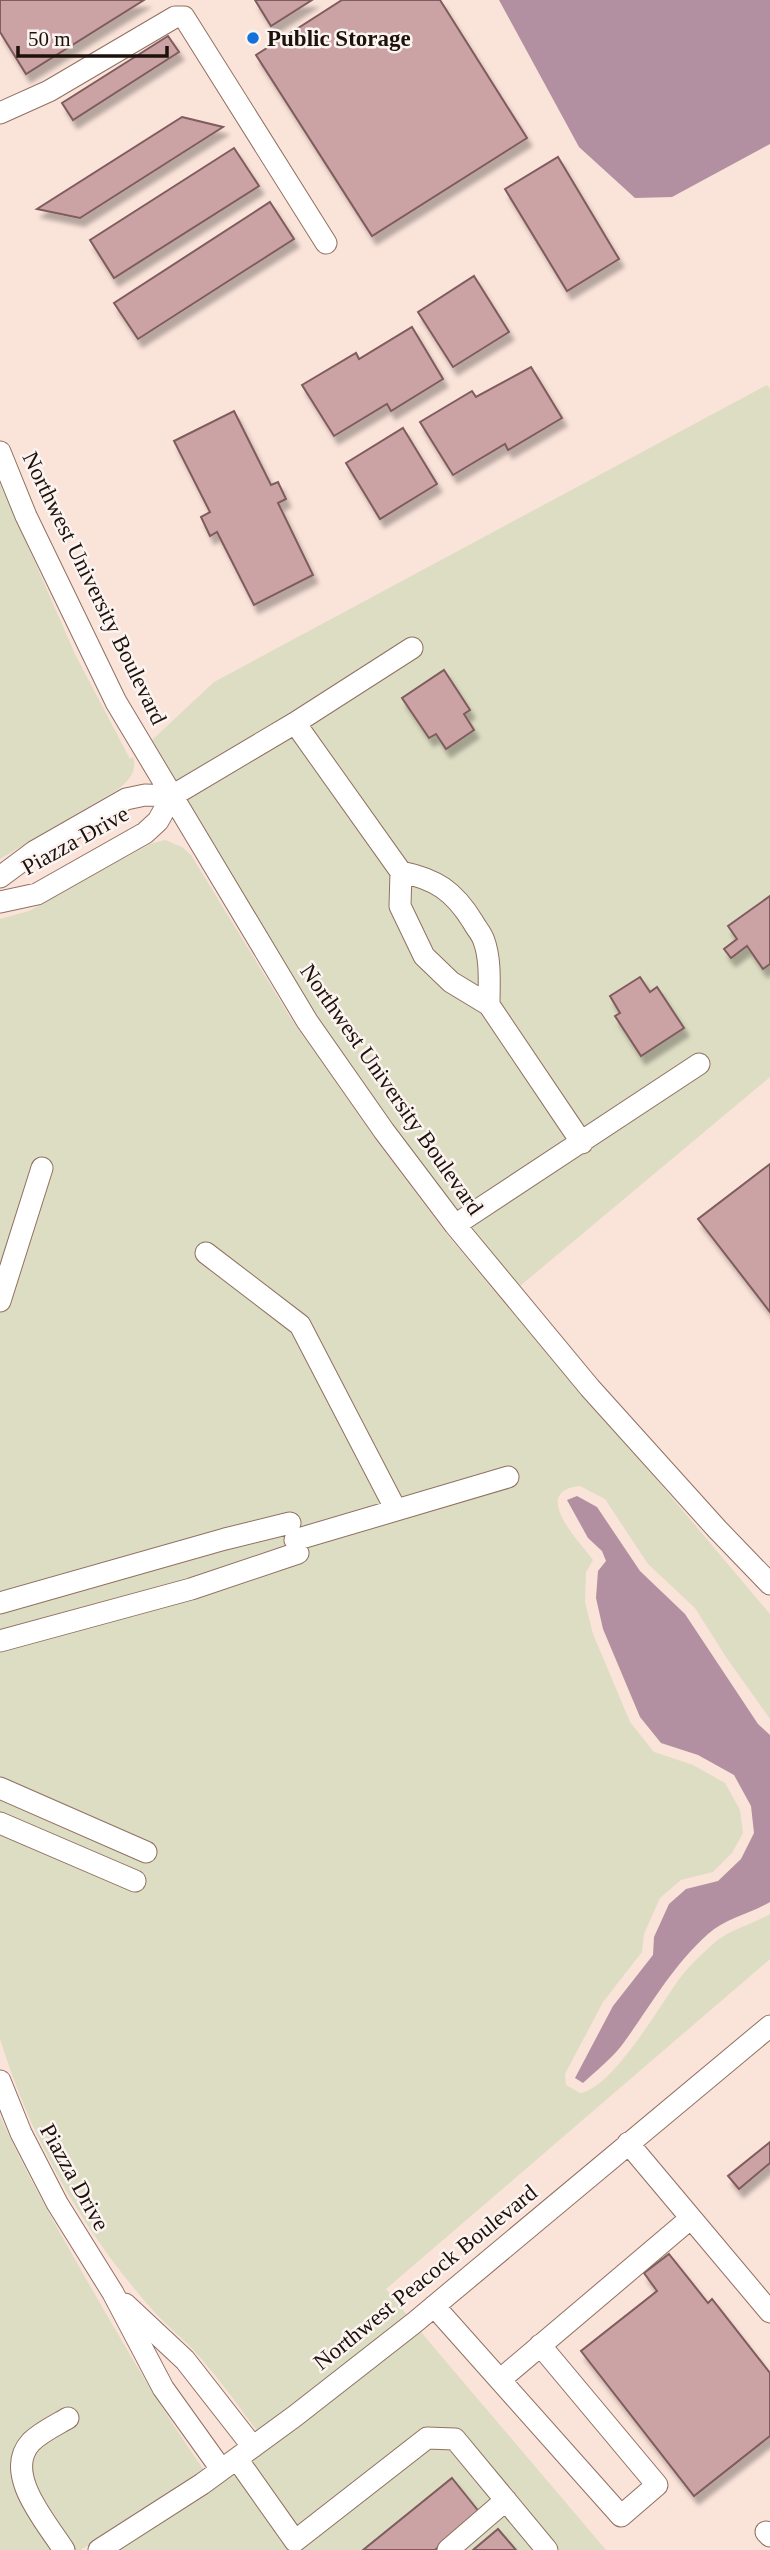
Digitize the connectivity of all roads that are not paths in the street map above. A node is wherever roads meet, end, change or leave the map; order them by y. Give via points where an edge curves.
1 (0, 113) edge
2 (326, 243) dead end
3 (0, 452) edge
4 (412, 648) dead end
5 (295, 723) junction
6 (172, 796) junction
7 (401, 872) junction
8 (0, 877) edge
9 (0, 902) edge
10 (489, 1005) junction
11 (699, 1064) dead end
12 (582, 1143) junction
13 (41, 1168) dead end
14 (454, 1225) junction
15 (206, 1253) dead end
16 (0, 1301) edge
17 (508, 1477) dead end
18 (396, 1510) junction
19 (294, 1539) junction
20 (770, 1584) edge
21 (0, 1603) edge
22 (0, 1641) edge
23 (0, 1788) edge
24 (0, 1823) edge
25 (146, 1852) dead end
26 (135, 1881) dead end
27 (770, 2026) edge
28 (0, 2081) edge
29 (628, 2143) junction
30 (691, 2218) junction
31 (113, 2293) junction
32 (435, 2306) junction
33 (770, 2312) edge
34 (540, 2345) junction
35 (501, 2379) junction
36 (68, 2418) dead end
37 (237, 2458) junction
38 (506, 2500) junction
39 (289, 2546) edge
40 (64, 2550) edge
41 (99, 2550) edge
42 (448, 2550) edge
43 (547, 2550) edge

1 - 2 street via 49,91 175,17 184,17
3 - 6 street, Northwest University Boulevard via 116,702
4 - 5 street
5 - 6 street
5 - 7 street
6 - 8 street, Piazza Drive via 126,799 35,851
6 - 9 street, Piazza Drive via 145,833 37,894
6 - 14 street, Northwest University Boulevard via 307,1021
7 - 10 street via 400,906 424,956 452,982
7 - 10 street via 447,889 463,906 484,940
10 - 12 street
11 - 12 street
12 - 14 street
13 - 16 street
14 - 20 street, Northwest University Boulevard via 590,1388
15 - 18 street via 300,1325
17 - 18 street
18 - 19 street
19 - 21 street
19 - 22 street via 191,1589
23 - 25 street
24 - 26 street
27 - 29 street, Northwest Peacock Boulevard
28 - 31 street, Piazza Drive via 33,2160
29 - 30 street
29 - 32 street, Northwest Peacock Boulevard
30 - 33 street
30 - 34 street
31 - 37 street, Piazza Drive via 163,2388
31 - 37 street, Piazza Drive via 185,2360
32 - 35 street
32 - 37 street, Northwest Peacock Boulevard
34 - 35 street
34 - 35 street via 657,2485 621,2516
36 - 40 street via 33,2440 22,2462 29,2496
37 - 39 street
37 - 41 street, Northwest Peacock Boulevard
38 - 39 street via 455,2439 427,2438
38 - 42 street
38 - 43 street

